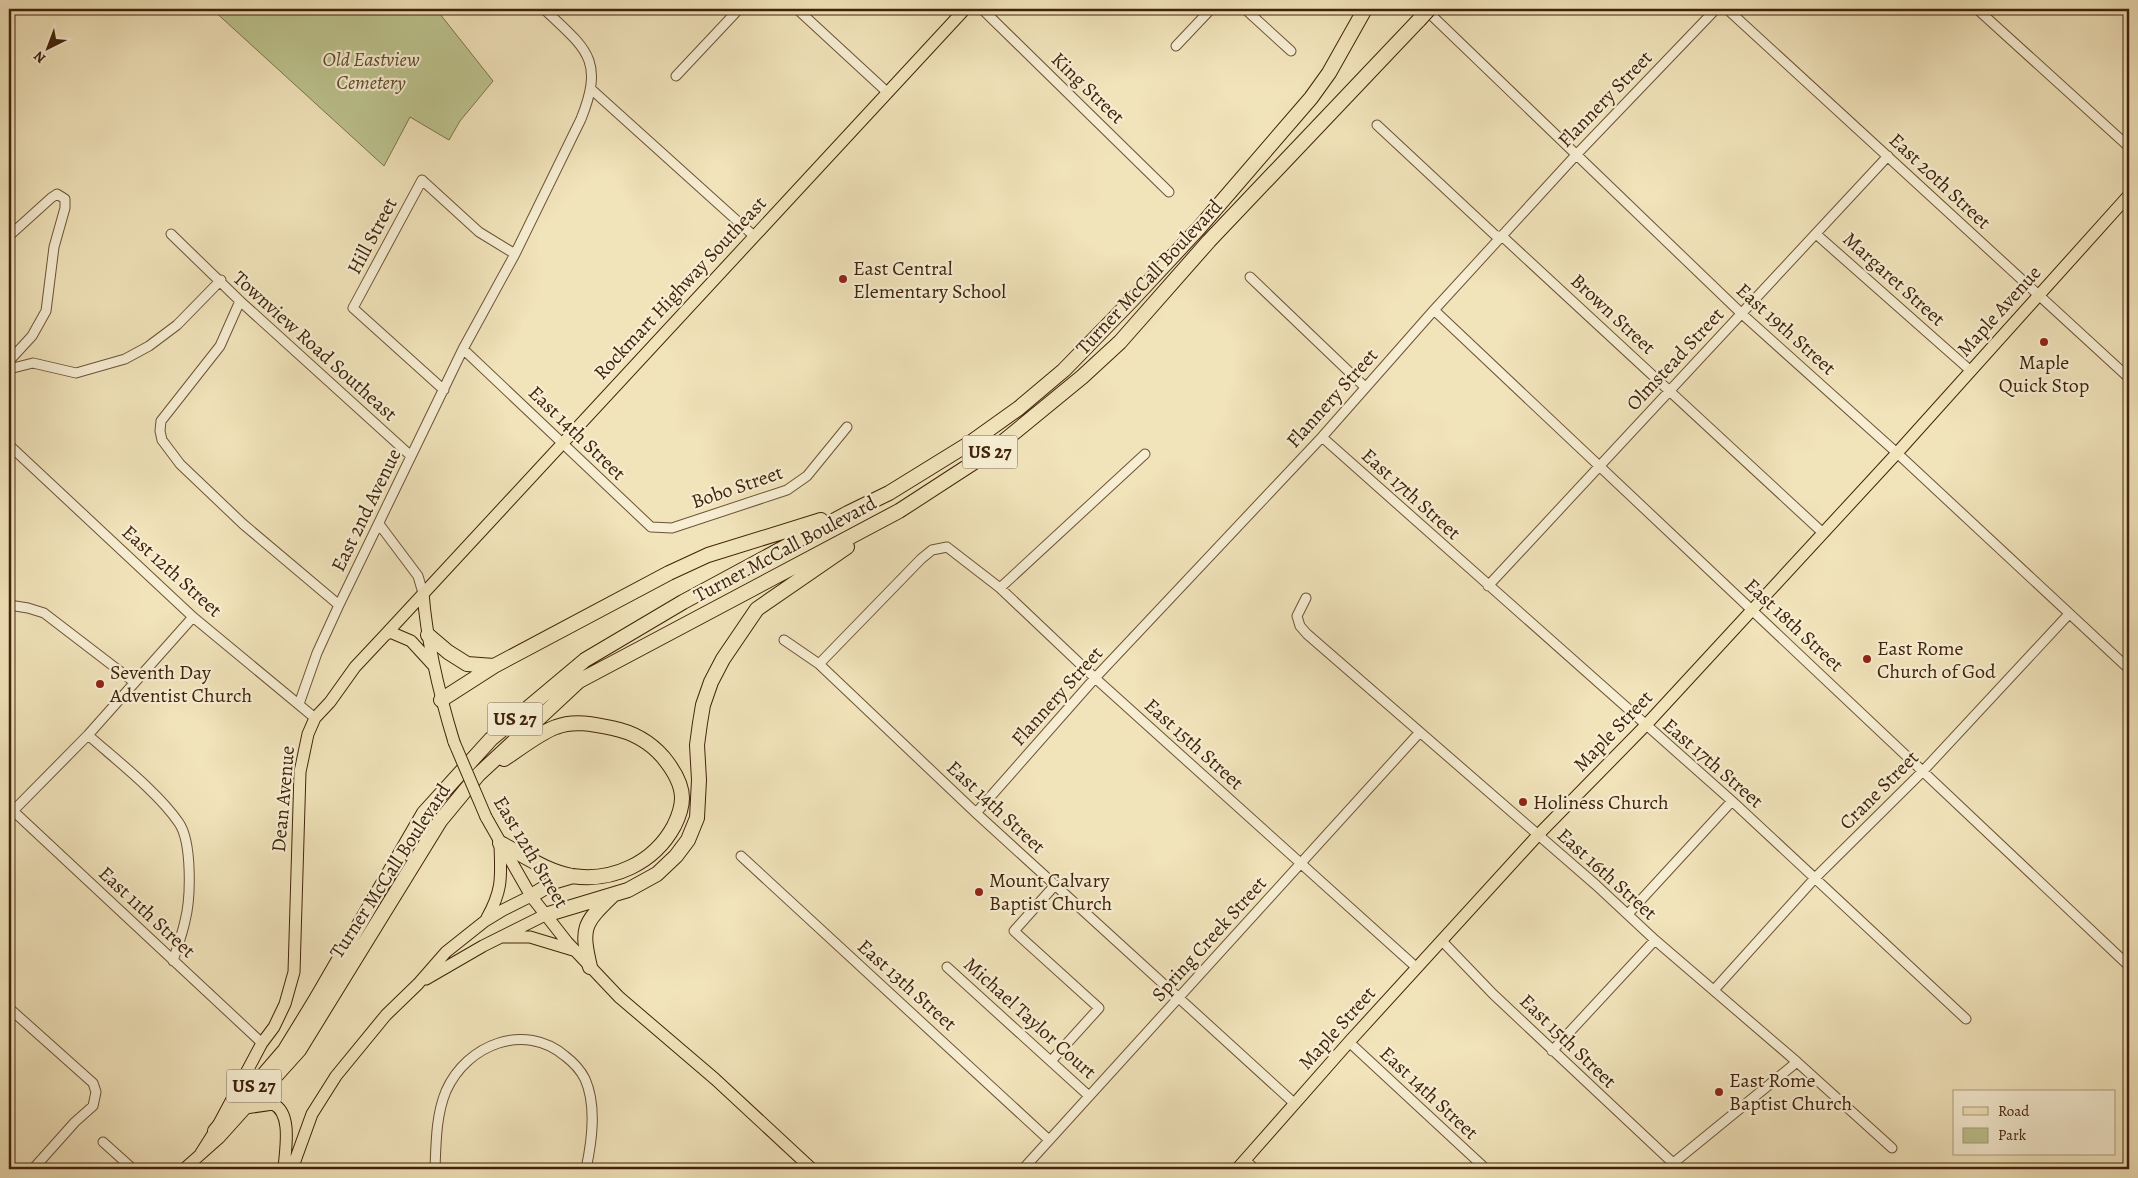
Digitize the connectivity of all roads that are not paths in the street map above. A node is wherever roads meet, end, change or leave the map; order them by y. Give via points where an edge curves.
1 (544, 9) edge
2 (739, 9) edge
3 (797, 9) edge
4 (965, 9) edge
5 (982, 9) edge
6 (1211, 9) edge
7 (1245, 9) edge
8 (1365, 9) edge
9 (1429, 9) edge
10 (1716, 9) edge
11 (1728, 9) edge
12 (1978, 9) edge
13 (1422, 14) edge
14 (1176, 46) dead end
15 (1291, 51) dead end
16 (676, 76) dead end
17 (591, 89) junction
18 (888, 93) junction
19 (1377, 125) dead end
20 (2129, 147) edge
21 (1576, 155) junction
22 (1888, 156) junction
23 (1169, 192) dead end
24 (2129, 196) edge
25 (172, 234) dead end
26 (1816, 234) junction
27 (9, 236) edge
28 (754, 236) junction
29 (1503, 237) junction
30 (514, 254) junction
31 (1250, 277) dead end
32 (221, 280) junction
33 (2038, 295) junction
34 (240, 301) junction
35 (1434, 310) junction
36 (1742, 314) junction
37 (463, 349) junction
38 (9, 361) edge
39 (9, 369) edge
40 (1971, 371) junction
41 (2129, 378) edge
42 (1366, 387) junction
43 (444, 390) junction
44 (1670, 390) junction
45 (846, 426) dead end
46 (1322, 437) junction
47 (562, 442) junction
48 (9, 446) edge
49 (1898, 453) junction
50 (1145, 454) dead end
51 (411, 456) junction
52 (1599, 466) junction
53 (899, 511) junction
54 (848, 512) junction
55 (379, 524) junction
56 (672, 528) joint
57 (1823, 533) junction
58 (1488, 586) junction
59 (1000, 588) junction
60 (423, 594) junction
61 (1306, 598) dead end
62 (339, 604) junction
63 (9, 605) edge
64 (1752, 610) junction
65 (2069, 614) junction
66 (193, 617) junction
67 (384, 635) junction
68 (428, 635) junction
69 (784, 640) dead end
70 (819, 664) junction
71 (434, 666) junction
72 (494, 666) junction
73 (2129, 669) edge
74 (1095, 678) junction
75 (134, 682) junction
76 (441, 700) junction
77 (299, 704) junction
78 (315, 718) junction
79 (1645, 726) junction
80 (1420, 732) junction
81 (88, 734) junction
82 (1923, 772) junction
83 (478, 775) junction
84 (1732, 801) junction
85 (10, 810) edge
86 (976, 813) junction
87 (1538, 836) junction
88 (500, 843) junction
89 (741, 856) dead end
90 (1301, 864) junction
91 (572, 876) junction
92 (1815, 878) junction
93 (1055, 886) junction
94 (615, 894) junction
95 (531, 896) junction
96 (1628, 914) junction
97 (545, 915) junction
98 (485, 921) junction
99 (502, 937) junction
100 (1655, 940) junction
101 (1443, 942) junction
102 (574, 950) junction
103 (174, 962) junction
104 (2129, 966) edge
105 (590, 967) junction
106 (947, 967) dead end
107 (1417, 968) junction
108 (418, 984) junction
109 (1714, 990) junction
110 (1178, 998) junction
111 (9, 1008) edge
112 (1966, 1019) dead end
113 (262, 1042) junction
114 (1349, 1042) junction
115 (1552, 1050) junction
116 (1050, 1061) junction
117 (1797, 1062) junction
118 (1089, 1096) junction
119 (1294, 1103) junction
120 (246, 1108) junction
121 (215, 1131) junction
122 (1049, 1140) junction
123 (103, 1142) dead end
124 (1892, 1148) dead end
125 (201, 1153) junction
126 (1245, 1160) junction
127 (1669, 1166) edge
128 (33, 1169) edge
129 (133, 1169) edge
130 (184, 1169) edge
131 (284, 1169) edge
132 (292, 1169) edge
133 (435, 1169) edge
134 (586, 1169) edge
135 (812, 1169) edge
136 (1022, 1169) edge
137 (1237, 1169) edge
138 (1255, 1169) edge
139 (1486, 1169) edge

1 - 17 street, East 2nd Avenue via 583,47 590,62
2 - 16 street
3 - 18 street
4 - 18 main road, Rockmart Highway Southeast
5 - 23 street, King Street
6 - 14 street
7 - 15 street
8 - 54 highway, Turner McCall Boulevard / US 27 via 1311,98 1199,228 1064,370 970,443 889,493
9 - 13 highway, Turner McCall Boulevard / US 27, bridge
10 - 21 street, Flannery Street
11 - 22 street, East 20th Street
12 - 20 street
13 - 21 street, East 19th Street
13 - 53 highway, Turner McCall Boulevard / US 27 via 1120,342 993,450
17 - 28 street
17 - 30 street, East 2nd Avenue via 581,119
18 - 28 main road, Rockmart Highway Southeast
19 - 29 street, Brown Street via 1495,235
21 - 29 street, Flannery Street
21 - 36 street, East 19th Street
22 - 26 street, Olmstead Street
22 - 33 street, East 20th Street
24 - 33 main road, Maple Avenue
25 - 32 street
26 - 36 street, Olmstead Street
26 - 40 street, Margaret Street
27 - 38 street via 57,194 66,199 53,255 46,311 32,336
28 - 47 main road, Rockmart Highway Southeast
29 - 35 street, Flannery Street
29 - 44 street, Brown Street
30 - 37 street, East 2nd Avenue
30 - 43 street, Hill Street via 479,232 422,180 353,308
31 - 42 street
32 - 34 street, Townview Road Southeast
32 - 39 street, Townview Road Southeast via 177,325 125,359 76,373 33,363
33 - 40 main road, Maple Avenue
33 - 41 street, East 20th Street
34 - 51 street, Townview Road Southeast
34 - 62 street via 220,346 161,421 162,440 180,464 243,524
35 - 42 street, Flannery Street
35 - 52 street, East 18th Street
36 - 44 street, Olmstead Street
36 - 49 street, East 19th Street
37 - 43 street, East 2nd Avenue
37 - 47 street, East 14th Street
40 - 49 main road, Maple Avenue
42 - 46 street, Flannery Street
43 - 51 street, East 2nd Avenue
44 - 52 street, Olmstead Street
44 - 57 street, Brown Street
45 - 56 street, Bobo Street via 807,476 793,487
46 - 58 street, East 17th Street
46 - 74 street, Flannery Street
47 - 56 street, East 14th Street via 645,524 658,529
47 - 60 main road, Rockmart Highway Southeast
48 - 66 street, East 12th Street
49 - 57 main road, Maple Street
49 - 65 street, East 19th Street
50 - 59 street
51 - 55 street, East 2nd Avenue
52 - 58 street, Olmstead Street
52 - 64 street, East 18th Street
53 - 83 highway, Turner McCall Boulevard / US 27 via 578,681
53 - 94 highway via 757,609 723,659 703,705 697,744 698,818 693,830 676,856 657,874
54 - 72 highway via 708,555
54 - 121 highway, Turner McCall Boulevard / US 27 via 585,660 491,739 424,813 285,1050
55 - 60 street, East 12th Street via 418,576
55 - 62 street, East 2nd Avenue
57 - 64 main road, Maple Street
58 - 79 street, East 17th Street
59 - 70 street, East 15th Street via 947,547 932,550
59 - 74 street, East 15th Street
60 - 67 main road, Dean Avenue
60 - 68 main road, East 12th Street
61 - 80 street, East 16th Street via 1297,616 1300,626
62 - 77 street, East 2nd Avenue
63 - 75 street via 44,613
64 - 79 main road, Maple Street
64 - 82 street, East 18th Street
65 - 73 street, East 19th Street
65 - 82 street, Crane Street
66 - 75 street
66 - 77 street, East 12th Street
67 - 71 main road via 390,632 411,641
67 - 78 main road, Dean Avenue
68 - 71 main road, East 12th Street
68 - 72 highway via 467,664
69 - 70 street, East 14th Street
70 - 86 street, East 14th Street
71 - 76 main road, East 12th Street
72 - 76 highway
74 - 86 street, Flannery Street
74 - 90 street, East 15th Street
75 - 81 street
76 - 88 main road, East 12th Street, bridge via 454,742
77 - 78 street, East 12th Street
78 - 113 main road, Dean Avenue via 300,772 294,972 285,1004
79 - 84 street, East 17th Street
79 - 87 main road, Maple Street
80 - 87 street, East 16th Street
80 - 90 street, Spring Creek Street
81 - 85 street
81 - 103 street via 164,804 180,824 186,839 186,919
82 - 92 street, Crane Street
82 - 104 street, East 18th Street
83 - 91 highway via 555,727 577,723 618,729 638,736 655,748 670,766 682,797 679,816 666,841 646,860 611,874
83 - 120 highway, Turner McCall Boulevard / US 27 via 440,821 299,1050
84 - 92 street, East 17th Street
84 - 96 street
85 - 103 street, East 11th Street
86 - 93 street, East 14th Street
87 - 96 street, East 16th Street
87 - 101 main road, Maple Street
88 - 91 highway via 550,869
88 - 95 main road, East 12th Street
88 - 98 main road via 501,885
89 - 122 street, East 13th Street
90 - 107 street, East 15th Street
90 - 110 street, Spring Creek Street
91 - 95 highway
92 - 109 street, Crane Street
92 - 112 street, East 17th Street
93 - 110 street, East 14th Street
93 - 116 street via 1014,931 1100,1008
94 - 97 highway
94 - 105 highway via 594,914 585,931
95 - 97 main road, East 12th Street
95 - 98 main road
96 - 100 street, East 16th Street
97 - 99 main road
97 - 102 main road, East 12th Street
98 - 108 main road via 446,952
99 - 102 main road via 530,937
99 - 108 main road
100 - 109 street, East 16th Street
100 - 115 street
101 - 107 main road, Maple Street
101 - 115 street, East 15th Street
102 - 105 main road, East 12th Street
103 - 113 street, East 11th Street
105 - 135 main road, East 12th Street
106 - 116 street, Michael Taylor Court
107 - 114 main road, Maple Street
108 - 132 main road via 386,1015 336,1076 312,1114
109 - 117 street, East 16th Street
110 - 118 street, Spring Creek Street
110 - 119 street, East 14th Street
111 - 128 street via 93,1083 96,1092 93,1106
113 - 121 main road, Dean Avenue
114 - 119 main road, Maple Street
114 - 139 street, East 14th Street
115 - 127 street, East 15th Street
116 - 118 street, Michael Taylor Court
117 - 124 street, East 16th Street
117 - 127 street
118 - 122 street, Spring Creek Street
119 - 126 main road, Maple Street
120 - 125 main road, Turner McCall Boulevard / US 27
120 - 131 main road via 273,1104 281,1110 286,1127
121 - 125 main road, Turner McCall Boulevard / US 27
122 - 136 street, Spring Creek Street
123 - 129 street
125 - 130 main road, Turner McCall Boulevard / US 27
126 - 137 main road, Maple Street
126 - 138 street
133 - 134 street via 440,1113 452,1079 484,1049 506,1040 528,1039 556,1048 584,1078 592,1101

